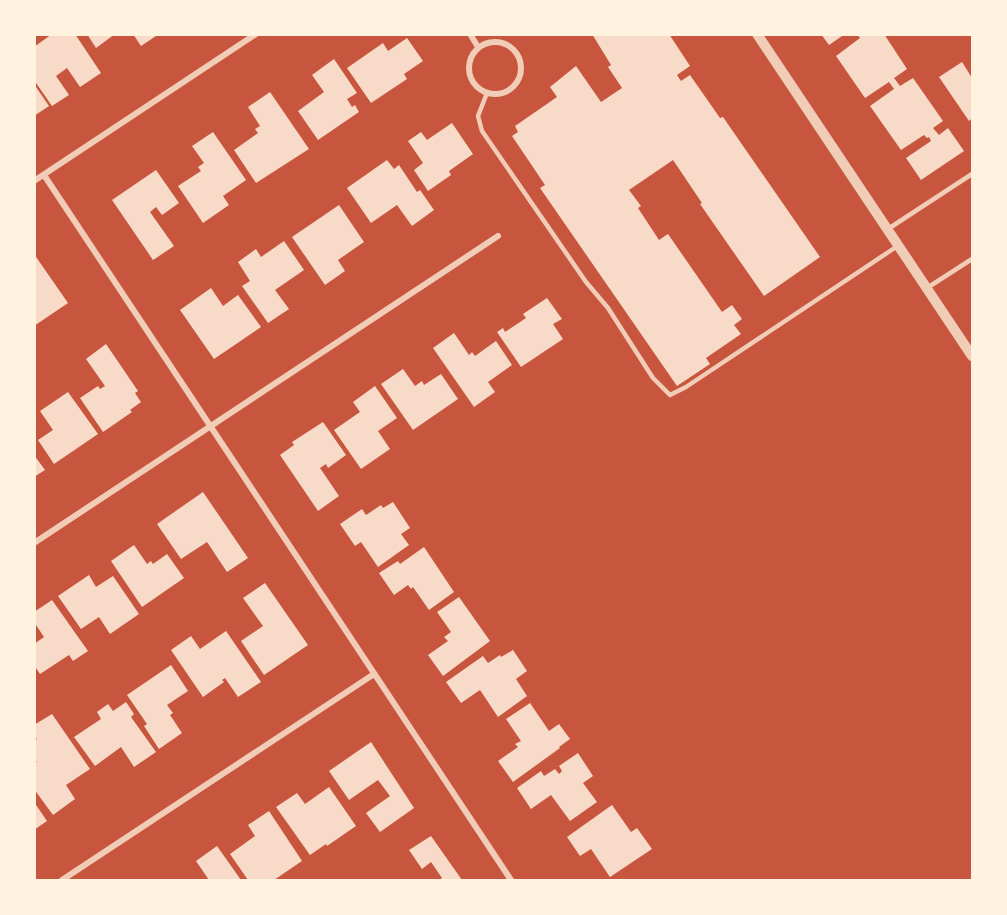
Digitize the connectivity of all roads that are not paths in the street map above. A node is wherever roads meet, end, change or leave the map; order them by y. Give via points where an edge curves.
1 (256, 34) edge
2 (470, 34) edge
3 (757, 34) edge
4 (478, 47) junction
5 (487, 93) junction
6 (972, 174) edge
7 (44, 175) junction
8 (34, 181) edge
9 (888, 230) junction
10 (498, 236) dead end
11 (899, 245) junction
12 (972, 259) edge
13 (927, 288) junction
14 (972, 356) edge
15 (210, 426) junction
16 (34, 543) edge
17 (374, 674) junction
18 (62, 880) edge
19 (511, 880) edge

1 - 7 street
2 - 4 street
3 - 9 street
4 - 5 street via 471,55 469,75 473,84
4 - 5 street via 488,42 508,45 520,61 518,81 511,89 501,94
5 - 11 lane via 478,116 482,131 653,378 670,395
6 - 9 lane
7 - 8 street
7 - 15 street
9 - 11 street
10 - 15 street
11 - 13 street
12 - 13 lane
13 - 14 street
15 - 16 street
15 - 17 street
17 - 18 street
17 - 19 street

